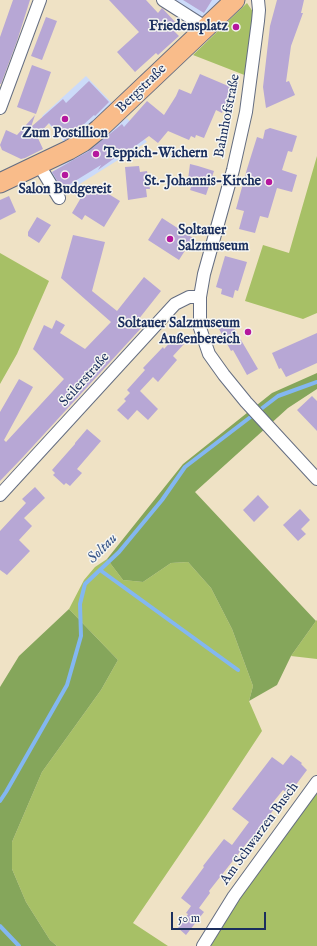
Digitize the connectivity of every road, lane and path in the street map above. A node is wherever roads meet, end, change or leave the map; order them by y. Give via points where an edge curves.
1 (40, 0) edge
2 (163, 0) edge
3 (235, 0) edge
4 (258, 0) edge
5 (204, 29) junction
6 (0, 108) edge
7 (39, 164) junction
8 (0, 182) edge
9 (59, 198) dead end
10 (200, 297) junction
11 (317, 479) edge
12 (0, 496) edge
13 (317, 782) edge
14 (203, 946) edge

1 - 6 street
2 - 5 street via 199,23
3 - 5 main road, Bergstraße
4 - 10 street, Bahnhofstraße via 258,20 246,112
5 - 7 main road, Bergstraße via 99,130 79,145
7 - 8 main road, Bergstraße
7 - 9 street
10 - 11 street, Bahnhofstraße via 200,328 209,354 246,402
10 - 12 street, Seilerstraße via 189,297 175,304
13 - 14 street, Am Schwarzen Busch via 234,896

